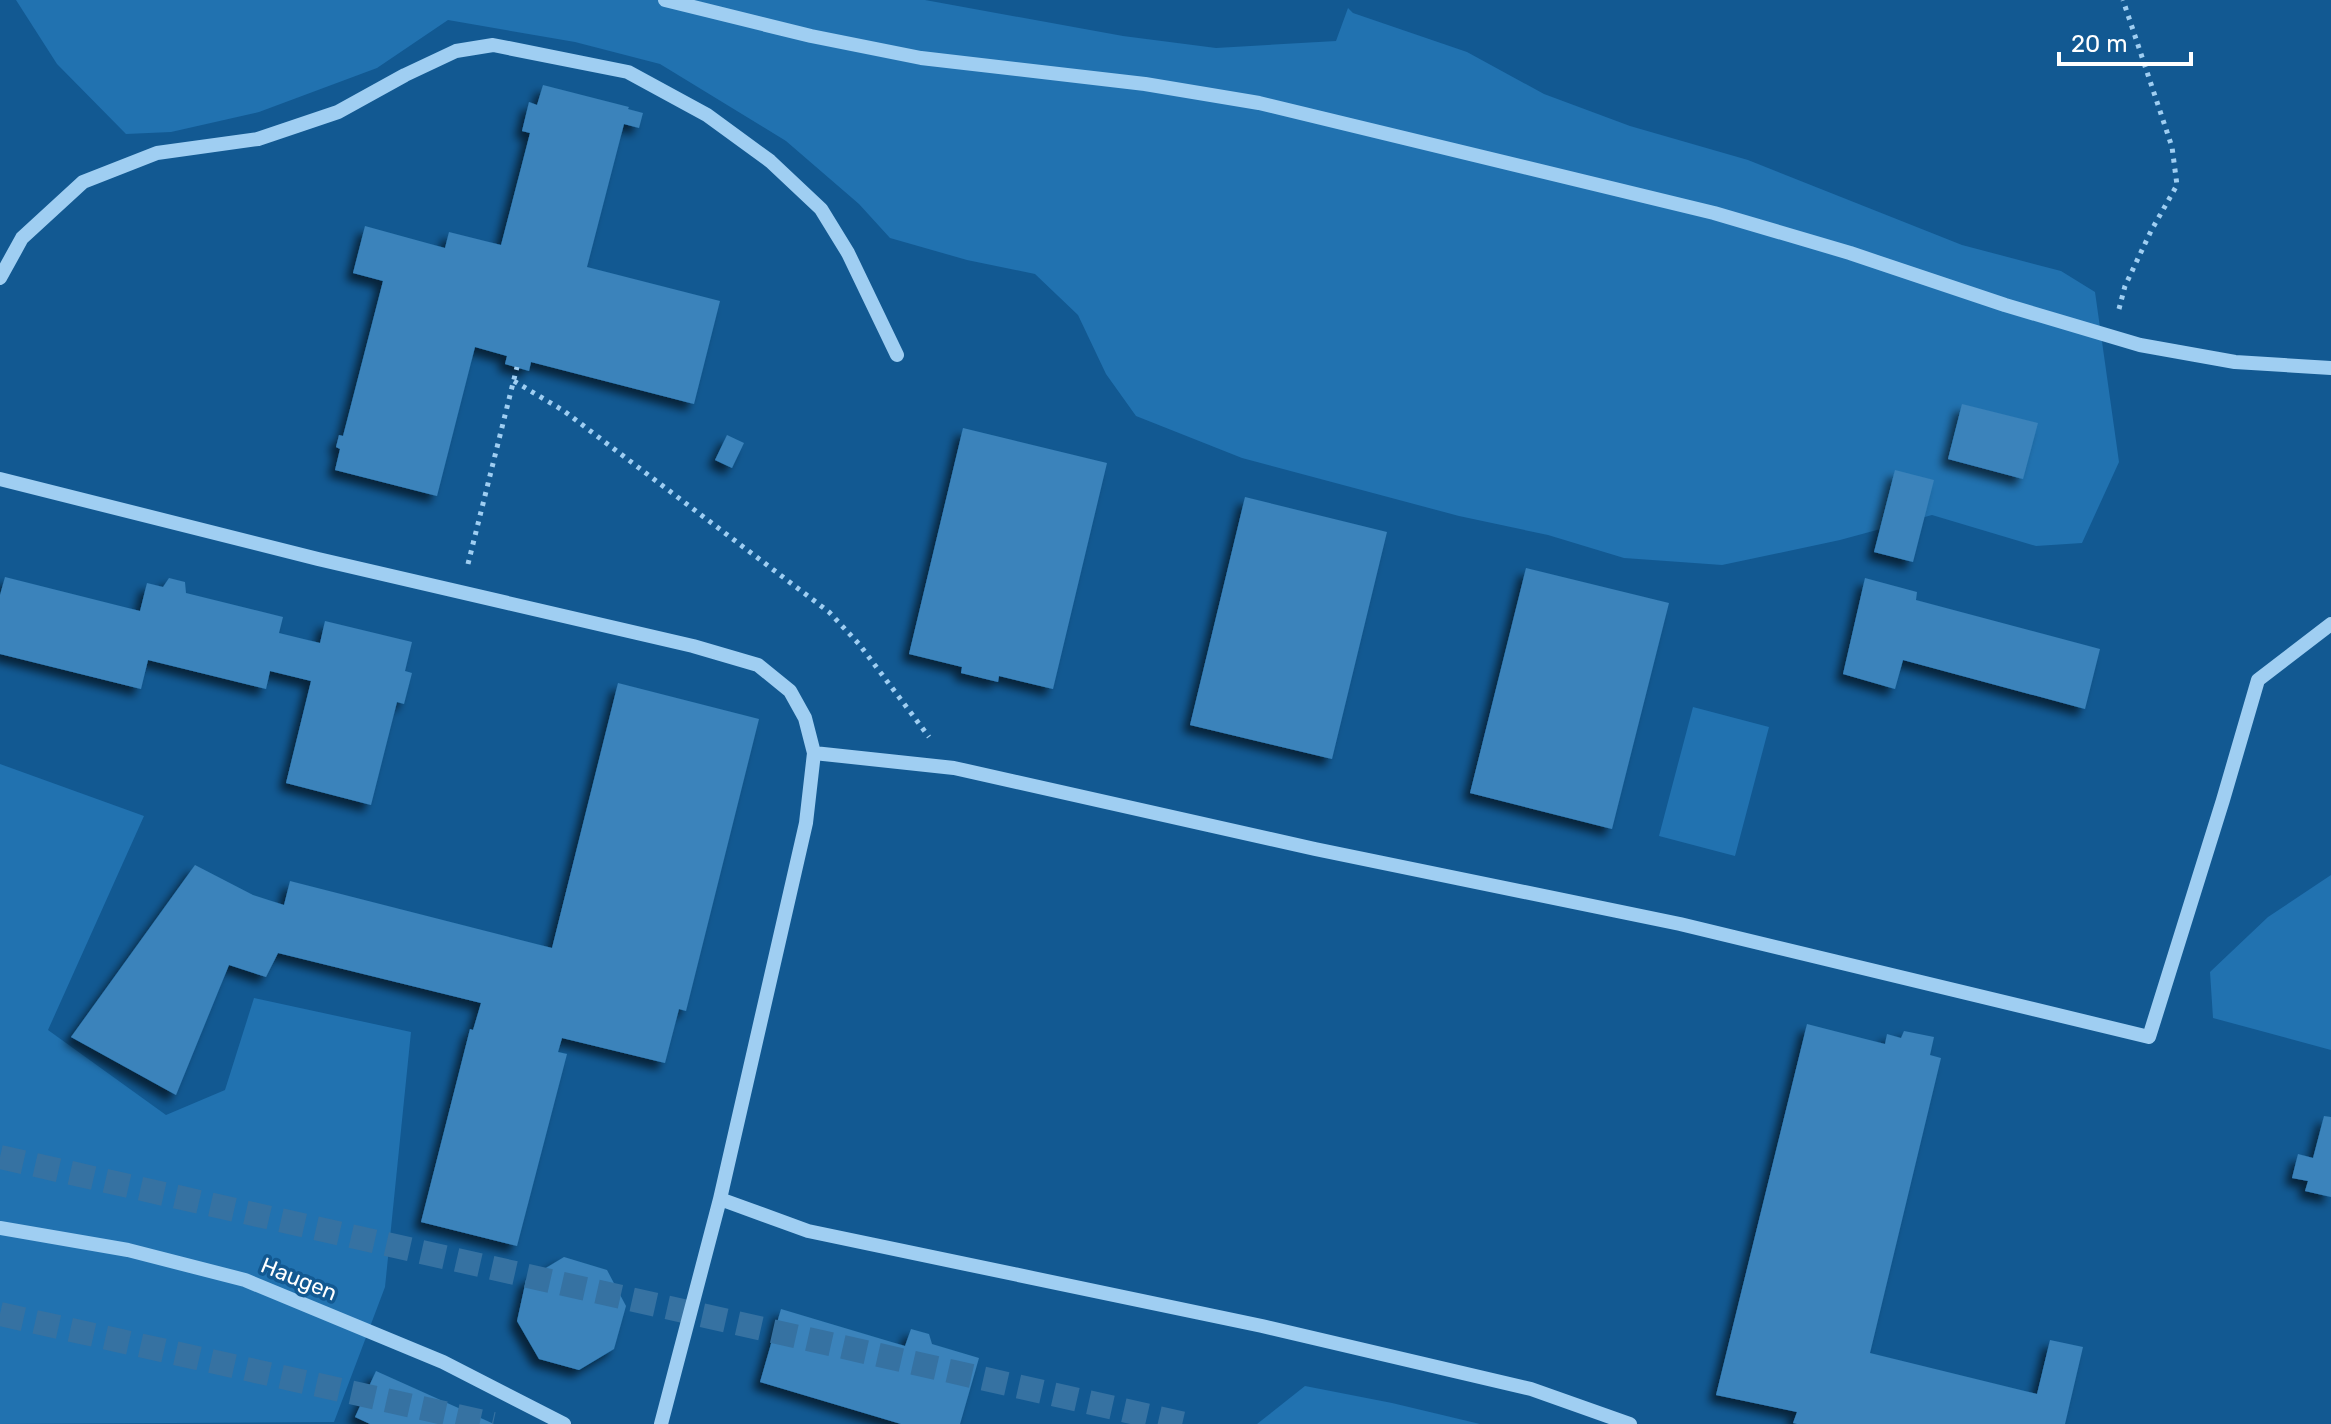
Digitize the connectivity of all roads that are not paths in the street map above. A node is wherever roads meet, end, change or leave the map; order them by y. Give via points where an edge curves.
1 (665, 0) edge
2 (0, 278) edge
3 (897, 355) dead end
4 (2331, 368) edge
5 (0, 479) edge
6 (2331, 624) edge
7 (814, 753) junction
8 (720, 1199) junction
9 (0, 1228) edge
10 (564, 1424) edge
11 (661, 1424) edge
12 (1630, 1424) edge

1 - 4 street via 921,58 1145,84 1274,106 1714,213 2140,345 2235,362
2 - 3 street via 22,238 83,182 157,153 258,139 338,112 456,51 493,45 628,72 707,115 770,161 821,209
5 - 7 street via 758,665 790,691 805,718
6 - 7 street via 2258,680 2149,1037 1680,924 954,768
7 - 8 street via 806,823
8 - 11 street
8 - 12 street via 808,1231 1262,1326 1531,1389
9 - 10 street, Haugen via 128,1250 245,1280 443,1362

